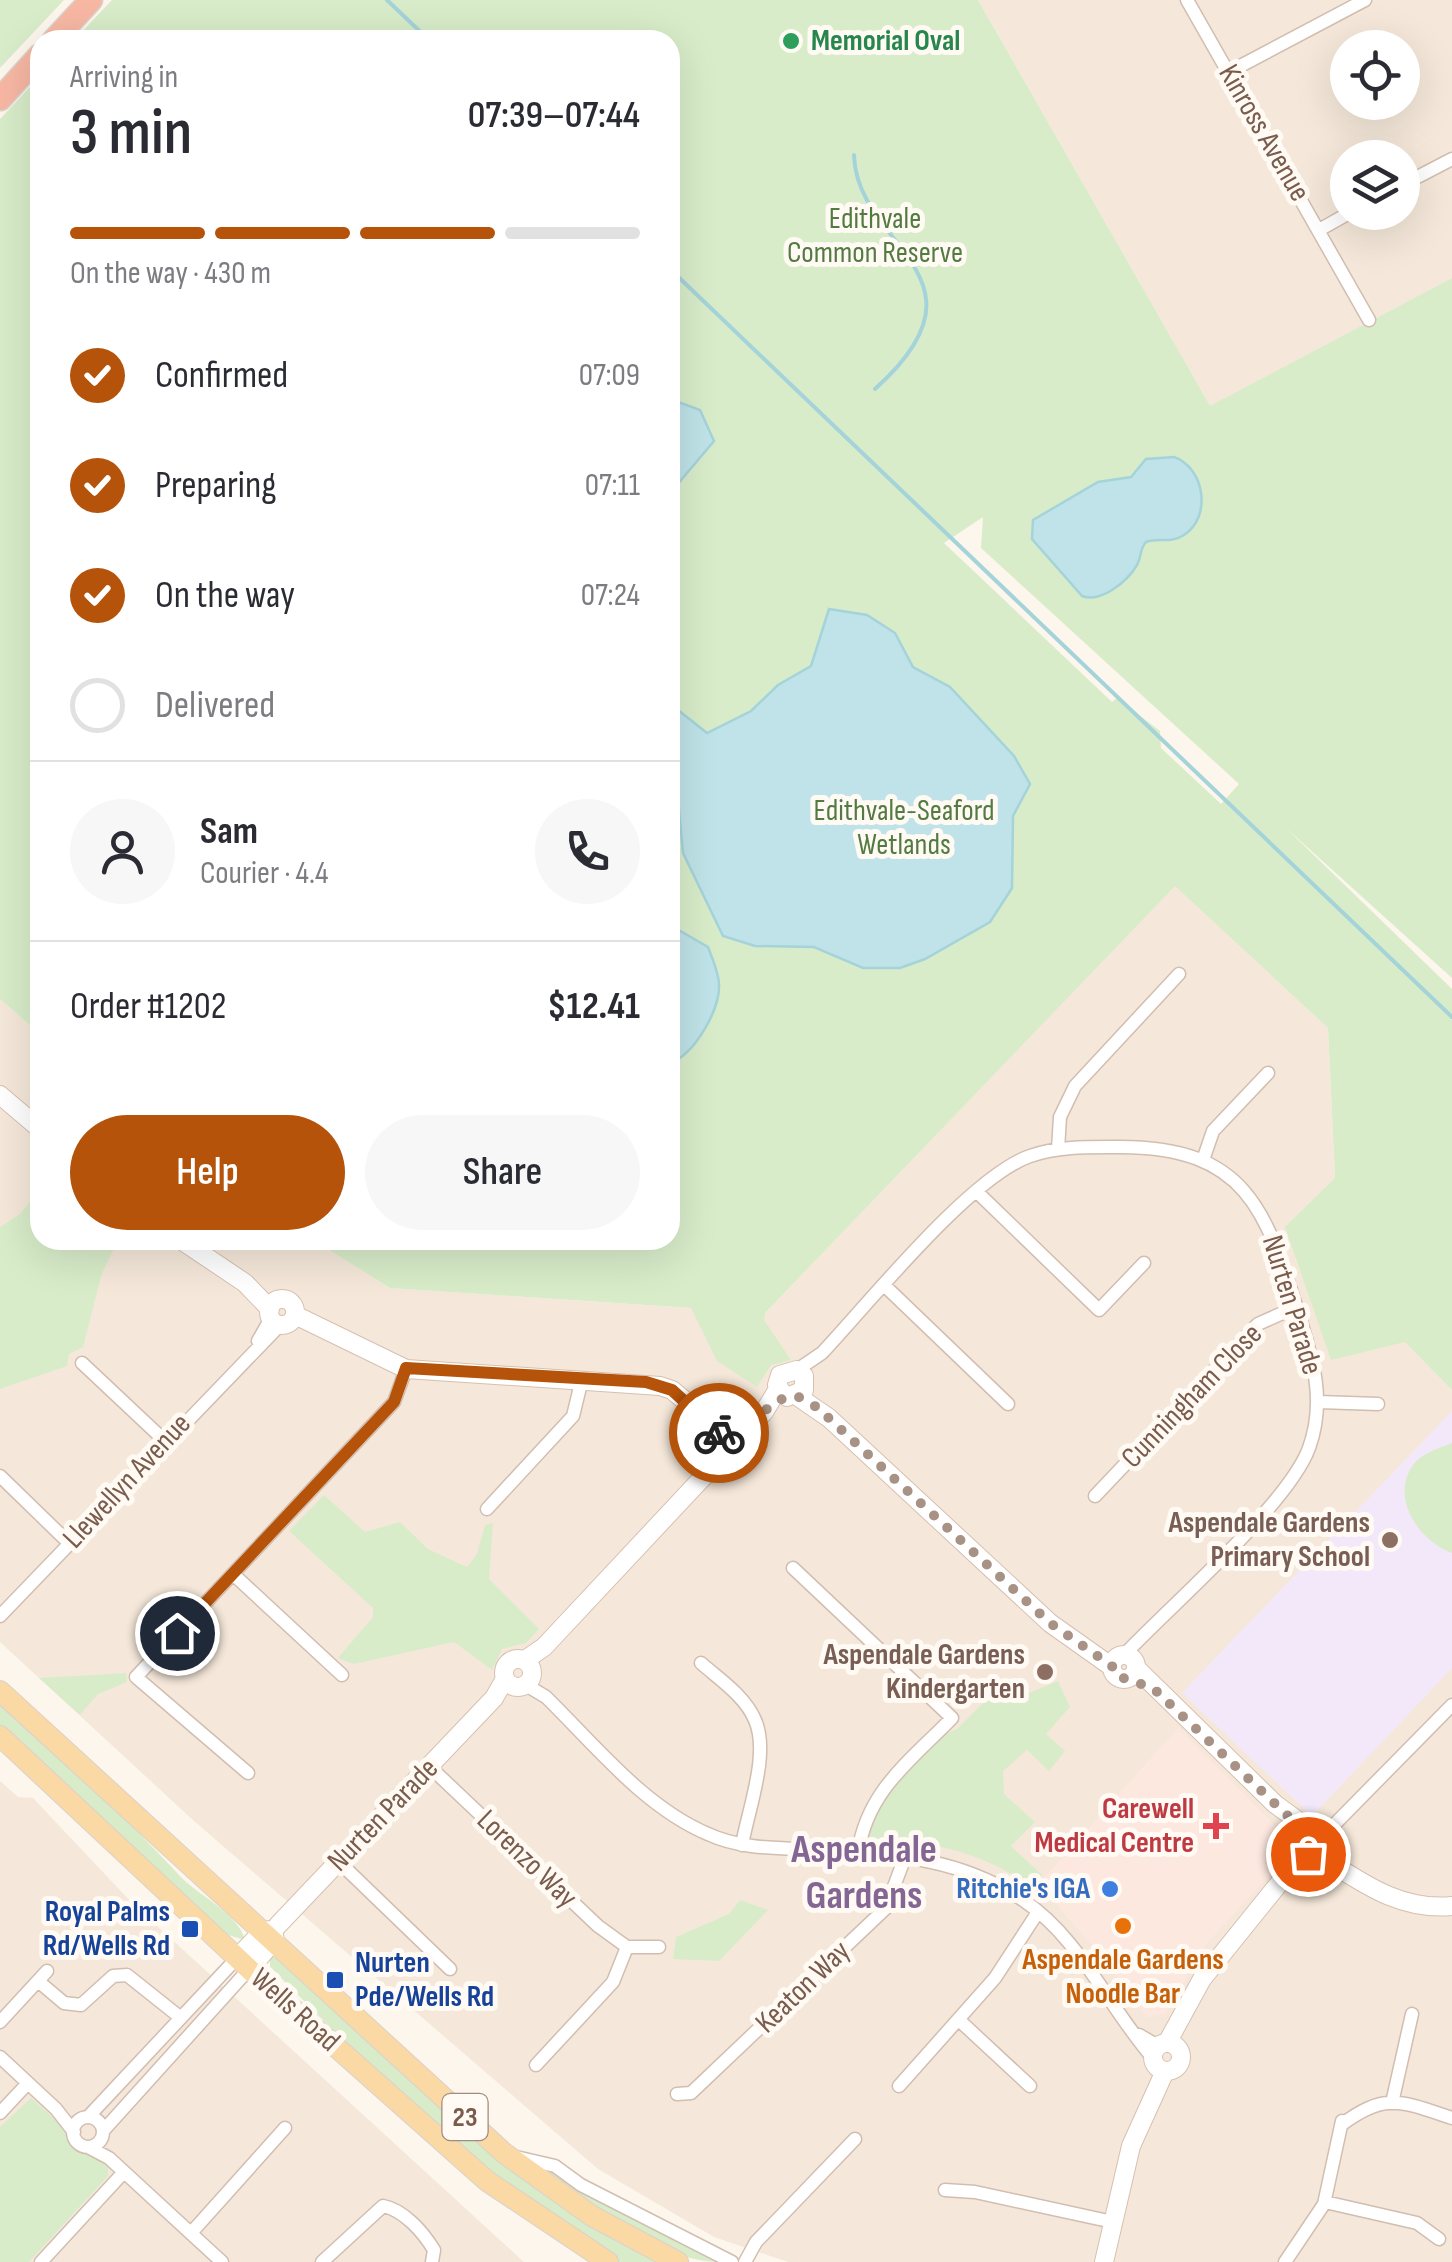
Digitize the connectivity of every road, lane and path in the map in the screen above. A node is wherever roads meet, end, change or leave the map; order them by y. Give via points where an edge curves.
1 (91, 0) edge
2 (1187, 0) edge
3 (1365, 0) edge
4 (63, 30) edge
5 (30, 66) edge
6 (1229, 72) junction
7 (0, 99) edge
8 (1452, 159) edge
9 (1420, 176) edge
10 (1330, 224) edge
11 (1319, 230) junction
12 (1369, 320) dead end
13 (1179, 974) dead end
14 (1268, 1074) dead end
15 (0, 1095) edge
16 (30, 1120) edge
17 (1058, 1149) junction
18 (1203, 1160) junction
19 (976, 1191) junction
20 (195, 1250) edge
21 (1144, 1263) dead end
22 (885, 1286) junction
23 (1296, 1307) junction
24 (280, 1315) junction
25 (82, 1363) dead end
26 (406, 1368) junction
27 (582, 1380) junction
28 (795, 1386) junction
29 (1319, 1402) junction
30 (1008, 1404) dead end
31 (1378, 1404) dead end
32 (165, 1441) junction
33 (733, 1445) junction
34 (0, 1476) edge
35 (1095, 1496) dead end
36 (487, 1509) dead end
37 (69, 1543) junction
38 (793, 1568) dead end
39 (233, 1574) junction
40 (0, 1616) edge
41 (700, 1663) dead end
42 (1125, 1664) junction
43 (342, 1675) dead end
44 (522, 1676) junction
45 (0, 1691) edge
46 (1452, 1705) edge
47 (1441, 1718) junction
48 (1452, 1728) edge
49 (0, 1736) edge
50 (430, 1767) junction
51 (248, 1773) dead end
52 (742, 1845) junction
53 (1319, 1845) junction
54 (858, 1853) junction
55 (906, 1857) junction
56 (338, 1860) junction
57 (1452, 1906) edge
58 (1038, 1912) junction
59 (271, 1934) junction
60 (627, 1947) junction
61 (659, 1947) dead end
62 (243, 1964) junction
63 (450, 1969) dead end
64 (1412, 2012) dead end
65 (181, 2018) junction
66 (960, 2021) junction
67 (0, 2022) edge
68 (1163, 2055) junction
69 (0, 2057) edge
70 (142, 2061) junction
71 (536, 2065) dead end
72 (155, 2073) junction
73 (28, 2083) junction
74 (898, 2086) dead end
75 (1030, 2086) dead end
76 (677, 2094) dead end
77 (1392, 2103) junction
78 (0, 2113) edge
79 (1452, 2118) edge
80 (81, 2123) junction
81 (286, 2128) dead end
82 (103, 2134) junction
83 (855, 2139) dead end
84 (88, 2146) junction
85 (504, 2153) junction
86 (109, 2158) junction
87 (123, 2173) junction
88 (945, 2190) dead end
89 (1324, 2202) junction
90 (1113, 2222) junction
91 (191, 2233) junction
92 (1439, 2239) dead end
93 (41, 2262) edge
94 (222, 2262) edge
95 (322, 2262) edge
96 (432, 2262) edge
97 (608, 2262) edge
98 (678, 2262) edge
99 (732, 2262) edge
100 (746, 2262) edge
101 (1104, 2262) edge
102 (1285, 2262) edge

1 - 4 highway
2 - 6 street, Kinross Avenue
3 - 6 street
5 - 7 highway
6 - 11 street, Kinross Avenue
8 - 9 street
10 - 11 street
11 - 12 street, Kinross Avenue
13 - 17 street via 1075,1086 1060,1118
14 - 18 street via 1214,1131
15 - 16 street
17 - 18 street, Nurten Parade via 1160,1148
17 - 19 street, Nurten Parade via 1010,1164
18 - 23 street, Nurten Parade via 1244,1190 1269,1225
19 - 21 street via 1099,1310
19 - 22 street, Nurten Parade
20 - 24 street
22 - 28 street, Nurten Parade
22 - 30 street
23 - 29 street, Nurten Parade
23 - 35 street, Cunningham Close via 1258,1324
24 - 26 street
24 - 32 street, Llewellyn Avenue
25 - 32 street
26 - 27 street
26 - 39 street via 394,1402
27 - 33 street via 646,1382 672,1390
27 - 36 street via 573,1416
28 - 33 street, Nurten Parade
28 - 42 street via 1050,1623
29 - 31 street
29 - 42 street, Nurten Parade via 1296,1476
32 - 37 street, Llewellyn Avenue
33 - 44 street, Nurten Parade
34 - 37 street
37 - 40 street, Llewellyn Avenue
38 - 54 street via 952,1718 875,1797 862,1822
39 - 43 street
39 - 51 street via 136,1676
41 - 52 street via 756,1721 759,1746
42 - 53 street
44 - 50 street, Nurten Parade
44 - 52 street via 662,1808
45 - 59 main road, Wells Road / 23
46 - 47 street
47 - 48 street
47 - 53 street
49 - 62 main road, Wells Road / 23
50 - 56 street, Nurten Parade
50 - 60 street, Lorenzo Way
52 - 54 street
53 - 57 street via 1353,1877 1401,1902
53 - 68 street via 1242,1924 1202,1979
54 - 55 street
55 - 58 street via 972,1870
55 - 76 street, Keaton Way via 886,1908 691,2093
56 - 59 street, Nurten Parade
56 - 63 street
58 - 66 street
58 - 68 street via 1071,1944 1132,2030
59 - 62 street, Nurten Parade
59 - 85 main road, Wells Road / 23
60 - 61 street
60 - 71 street via 613,1982
62 - 65 street
62 - 72 street
62 - 97 main road, Wells Road / 23 via 486,2182
64 - 77 street
65 - 67 street via 127,1975 114,1976 81,2005 64,2003 43,1976
65 - 70 street
66 - 74 street
66 - 75 street
68 - 90 street
69 - 73 street
70 - 72 street
70 - 80 street
72 - 82 street
73 - 78 street
73 - 80 street
77 - 79 street
77 - 89 street via 1372,2103 1342,2123
80 - 82 street via 100,2122
80 - 84 street via 80,2144
81 - 91 street
82 - 84 street
82 - 86 street
83 - 100 street via 756,2242
84 - 86 street
85 - 98 main road, Wells Road / 23 via 592,2216
85 - 99 street, Wells Road via 556,2166
86 - 87 street
87 - 91 street
87 - 93 street
88 - 90 street
89 - 92 street via 1420,2224
89 - 102 street
90 - 101 street
91 - 94 street
95 - 96 street via 384,2206 419,2230 434,2250

